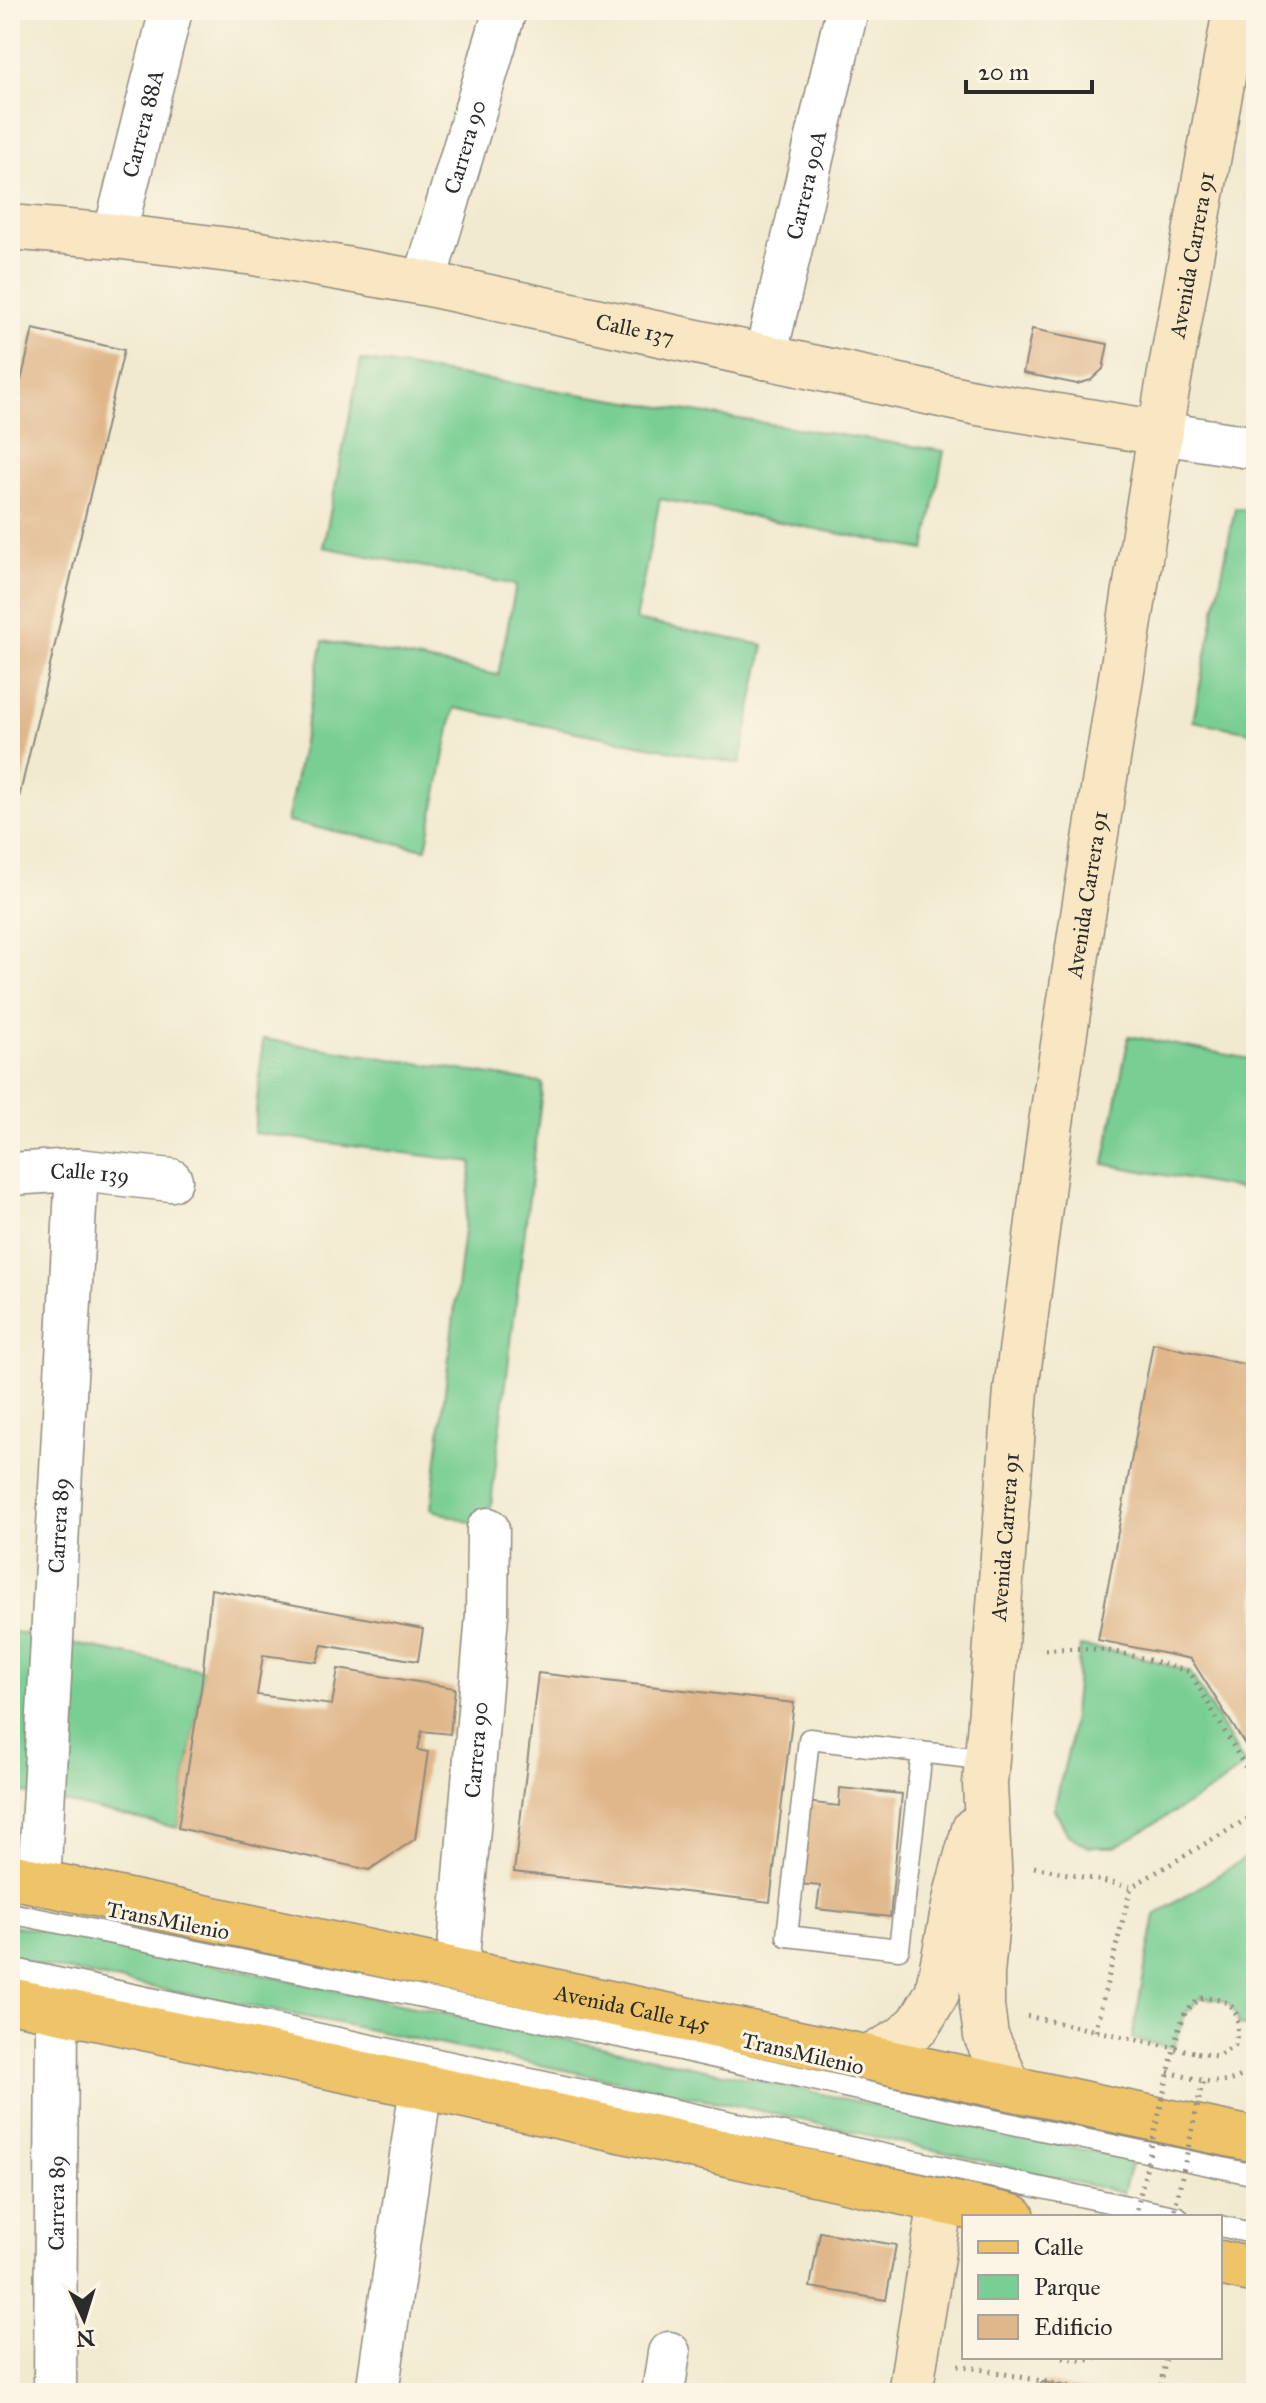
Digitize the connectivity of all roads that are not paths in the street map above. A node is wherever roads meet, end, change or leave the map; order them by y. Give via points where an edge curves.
1 (171, 10) edge
2 (505, 10) edge
3 (847, 10) edge
4 (1235, 10) edge
5 (10, 227) edge
6 (114, 236) junction
7 (424, 283) junction
8 (765, 358) junction
9 (1161, 433) junction
10 (1256, 448) edge
11 (77, 1170) junction
12 (10, 1174) edge
13 (171, 1180) dead end
14 (488, 1529) dead end
15 (922, 1752) junction
16 (987, 1772) junction
17 (20, 1891) edge
18 (10, 1968) edge
19 (457, 1971) junction
20 (10, 2000) edge
21 (57, 2011) junction
22 (869, 2058) junction
23 (421, 2086) junction
24 (1010, 2088) junction
25 (1256, 2140) edge
26 (1256, 2175) edge
27 (941, 2201) junction
28 (1004, 2215) edge
29 (1167, 2215) edge
30 (1222, 2226) edge
31 (1256, 2234) edge
32 (1222, 2263) edge
33 (1256, 2271) edge
34 (55, 2393) edge
35 (377, 2393) edge
36 (910, 2393) edge

1 - 6 street, Carrera 88A
2 - 7 street, Carrera 90
3 - 8 street, Carrera 90A
4 - 9 main road, Avenida Carrera 91
5 - 6 main road, Calle 137
6 - 7 main road, Calle 137 via 254,253
7 - 8 main road, Calle 137
8 - 9 main road, Calle 137 via 978,403
9 - 10 street, Calle 137
9 - 16 main road, Avenida Carrera 91 via 1027,1290
11 - 12 street, Calle 139
11 - 13 street, Calle 139
11 - 17 street, Carrera 89
14 - 19 street, Carrera 90 via 487,1615
15 - 15 lane via 809,1739 787,1936 899,1949
15 - 16 lane
16 - 22 main road, Avenida Carrera 91 via 937,1993 919,2024
16 - 24 main road, Avenida Carrera 91 via 990,1887 982,2006 986,2036
17 - 19 main road, Avenida Calle 145
17 - 26 lane, TransMilenio via 623,2038
18 - 29 lane
19 - 22 main road, Avenida Calle 145
20 - 21 main road
21 - 23 main road
21 - 34 street, Carrera 89
22 - 24 main road, Avenida Calle 145
23 - 27 main road
23 - 35 street
24 - 25 main road, Avenida Calle 145
27 - 28 main road
27 - 36 main road
30 - 31 lane
32 - 33 main road

